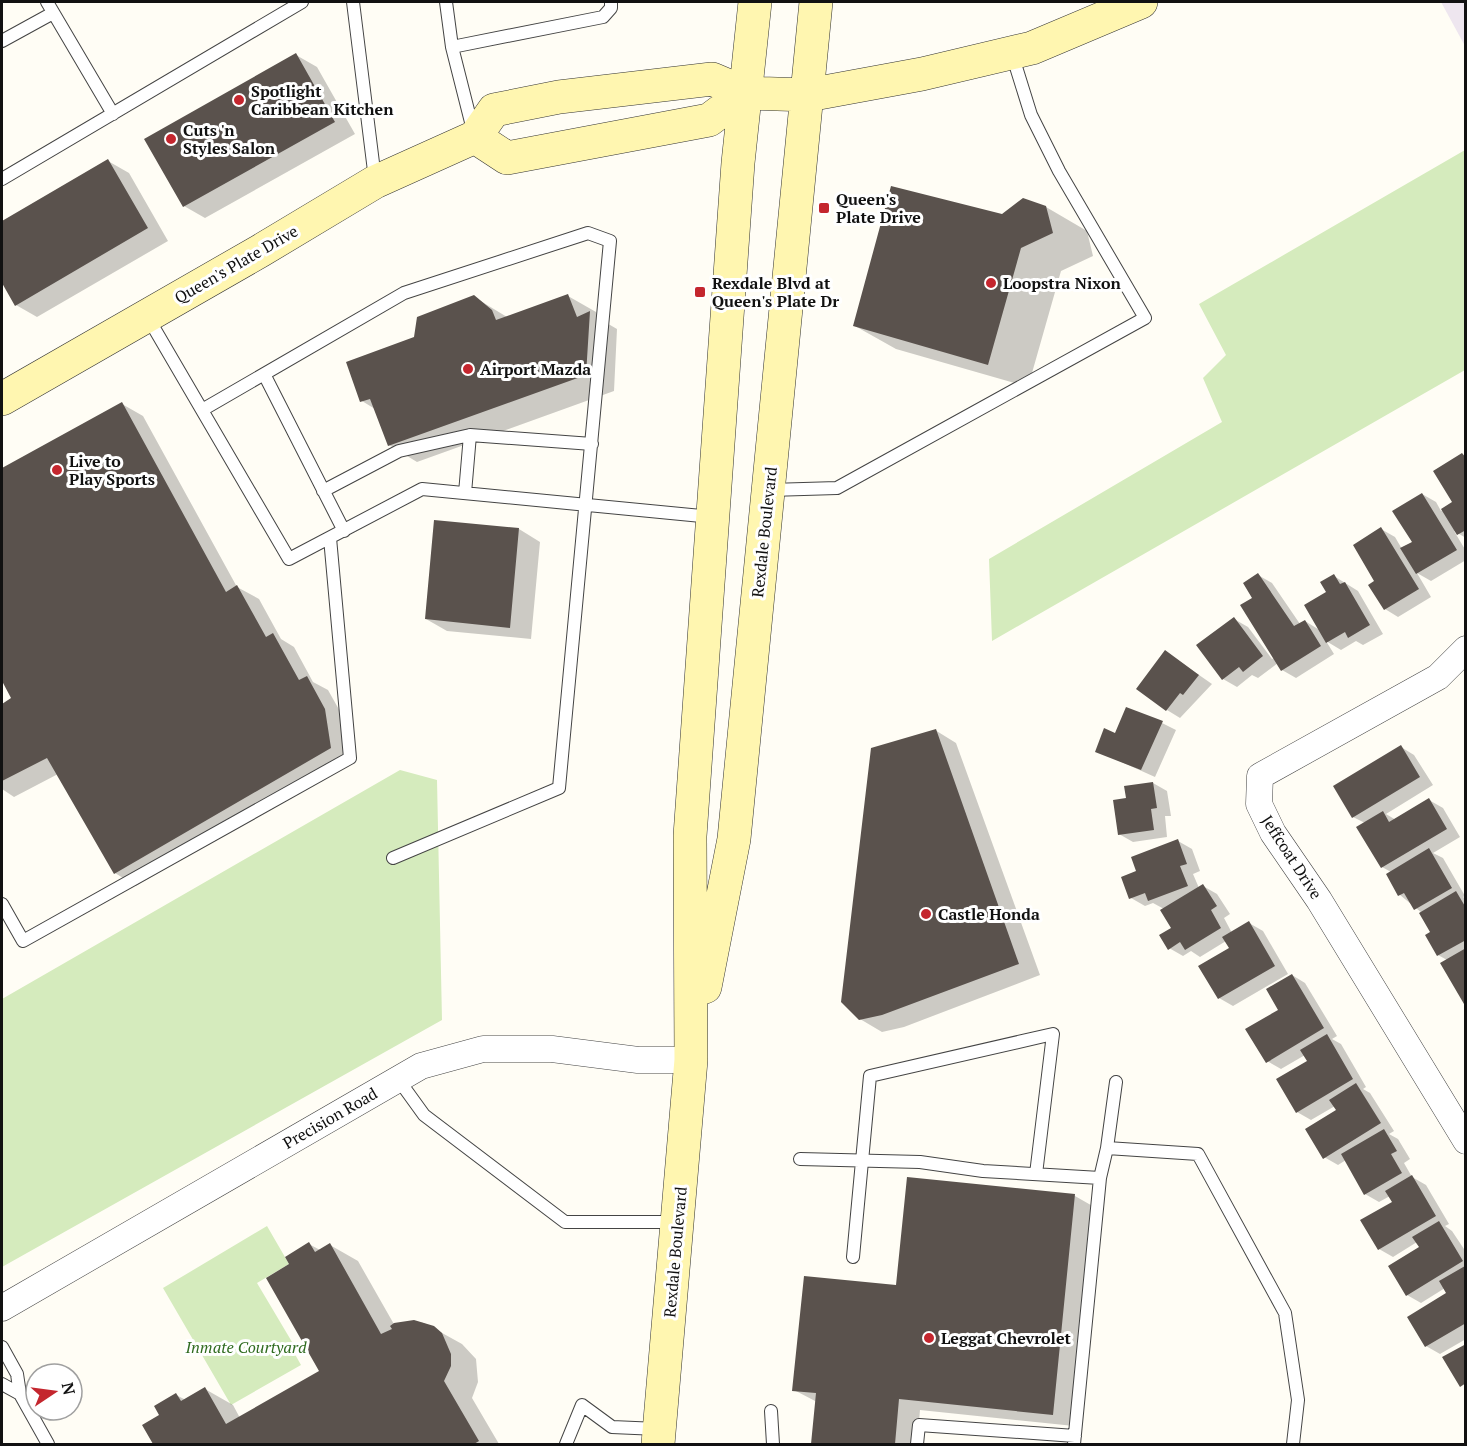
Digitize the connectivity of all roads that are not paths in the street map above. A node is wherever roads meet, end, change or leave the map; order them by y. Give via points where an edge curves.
1 (302, 2) edge
2 (353, 2) edge
3 (456, 2) edge
4 (611, 2) edge
5 (755, 2) edge
6 (816, 2) edge
7 (1141, 2) edge
8 (50, 7) edge
9 (446, 7) edge
10 (2, 41) edge
11 (453, 47) junction
12 (1012, 53) junction
13 (745, 93) junction
14 (808, 95) junction
15 (113, 114) junction
16 (475, 138) junction
17 (2, 179) edge
18 (375, 182) junction
19 (147, 316) junction
20 (264, 374) junction
21 (4, 393) edge
22 (202, 410) junction
23 (470, 435) junction
24 (592, 444) junction
25 (768, 490) junction
26 (323, 492) junction
27 (465, 493) junction
28 (586, 505) junction
29 (713, 517) junction
30 (344, 531) junction
31 (330, 538) junction
32 (1466, 649) edge
33 (393, 858) dead end
34 (2, 904) edge
35 (691, 1060) junction
36 (398, 1079) junction
37 (1116, 1082) dead end
38 (1466, 1141) edge
39 (1107, 1148) junction
40 (800, 1159) dead end
41 (863, 1160) junction
42 (1036, 1174) junction
43 (1101, 1178) junction
44 (677, 1222) junction
45 (853, 1257) dead end
46 (2, 1308) edge
47 (2, 1347) edge
48 (2, 1384) edge
49 (20, 1394) junction
50 (771, 1411) dead end
51 (658, 1437) edge
52 (1075, 1440) edge
53 (48, 1444) edge
54 (566, 1444) edge
55 (773, 1444) edge
56 (917, 1444) edge
57 (1293, 1444) edge

1 - 15 lane
2 - 18 lane
3 - 9 lane
4 - 11 lane via 603,17
5 - 13 main road, Rexdale Boulevard
6 - 14 main road, Rexdale Boulevard
7 - 12 main road
8 - 10 lane
8 - 15 lane
9 - 11 lane
11 - 16 lane
12 - 14 main road
12 - 25 lane via 1031,114 1054,162 1145,318 837,488
13 - 14 main road
13 - 16 main road via 710,120 507,158
13 - 16 main road via 712,79 559,97 494,110
13 - 29 main road, Rexdale Boulevard
14 - 25 main road, Rexdale Boulevard
15 - 17 lane
16 - 18 main road, Queen's Plate Drive
18 - 19 main road, Queen's Plate Drive
19 - 21 main road, Queen's Plate Drive
19 - 22 lane
20 - 22 lane
20 - 24 lane via 404,293 588,233 610,241
20 - 26 lane
22 - 31 lane via 290,559
23 - 24 lane
23 - 26 lane via 399,452
23 - 27 lane
24 - 28 lane
25 - 35 main road, Rexdale Boulevard via 734,839
26 - 30 lane
27 - 28 lane
27 - 30 lane via 422,489
28 - 29 lane
28 - 33 lane via 559,788
29 - 35 main road, Rexdale Boulevard via 690,836
30 - 31 lane
31 - 34 lane via 350,758 23,941
32 - 38 street, Jeffcoat Drive via 1438,677 1260,776 1258,804
35 - 36 street, Precision Road via 638,1060 552,1049 483,1049 421,1066
35 - 44 main road, Rexdale Boulevard
36 - 44 lane via 424,1115 565,1222
36 - 46 street, Precision Road
37 - 39 lane
39 - 43 lane
39 - 57 lane via 1198,1154 1285,1312 1298,1400
40 - 41 lane
41 - 42 lane
41 - 42 lane via 870,1076 1053,1034
41 - 45 lane
42 - 43 lane
43 - 52 lane
44 - 51 main road, Rexdale Boulevard
47 - 49 lane via 17,1374
48 - 49 lane
49 - 53 lane
50 - 55 lane
51 - 54 lane via 612,1427 582,1405
52 - 56 lane via 919,1425

